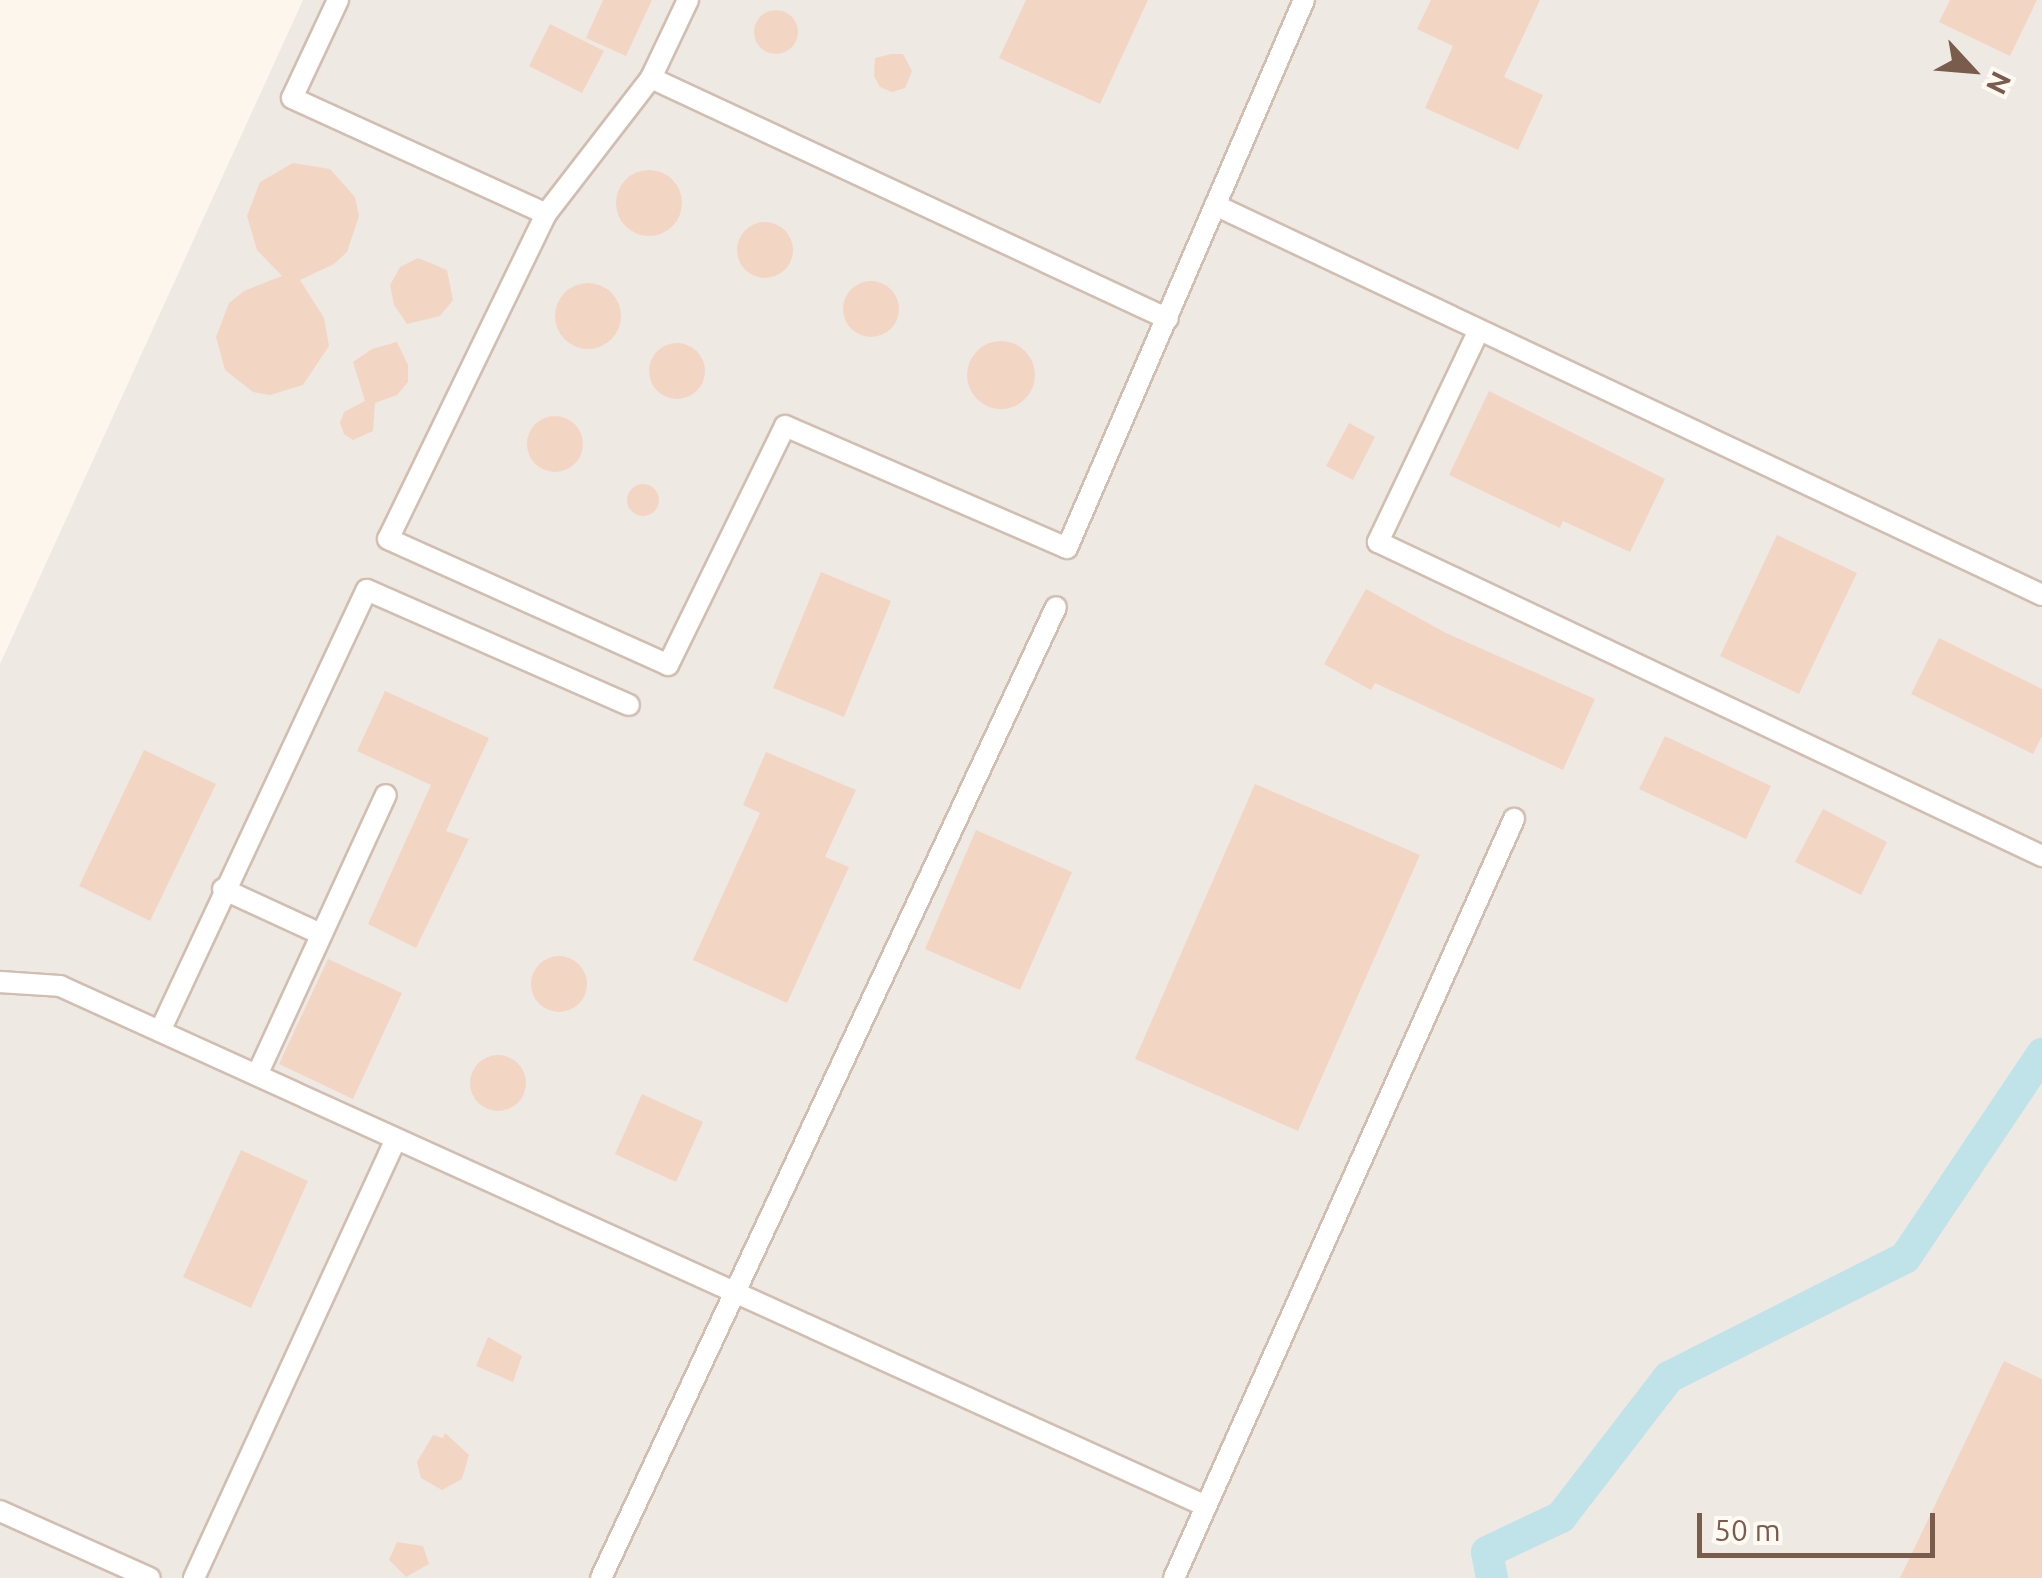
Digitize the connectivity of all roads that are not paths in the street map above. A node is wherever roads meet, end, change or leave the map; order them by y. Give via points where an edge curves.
1 (338, 0) edge
2 (688, 0) edge
3 (1304, 0) edge
4 (651, 78) junction
5 (1215, 205) junction
6 (546, 214) junction
7 (1168, 319) junction
8 (1479, 330) junction
9 (2042, 595) edge
10 (1056, 607) dead end
11 (629, 705) dead end
12 (386, 795) dead end
13 (1514, 819) dead end
14 (2042, 856) edge
15 (223, 889) junction
16 (321, 934) junction
17 (0, 982) edge
18 (160, 1031) junction
19 (256, 1075) junction
20 (395, 1140) junction
21 (735, 1292) junction
22 (1206, 1506) junction
23 (0, 1511) edge
24 (150, 1578) edge
25 (194, 1578) edge
26 (601, 1578) edge
27 (1174, 1578) edge

1 - 6 lane via 292,98
2 - 4 lane
3 - 5 lane
4 - 6 lane
4 - 7 lane
5 - 7 lane
5 - 8 lane
6 - 7 lane via 388,539 668,665 785,426 1067,548
8 - 9 lane
8 - 14 lane via 1378,542
10 - 21 lane
11 - 15 lane via 367,590
12 - 16 lane
13 - 22 lane
15 - 16 lane
15 - 18 lane
16 - 19 lane
17 - 18 lane via 60,986
18 - 19 lane
19 - 20 lane
20 - 21 lane
20 - 25 lane
21 - 22 lane
21 - 26 lane
22 - 27 lane
23 - 24 lane

